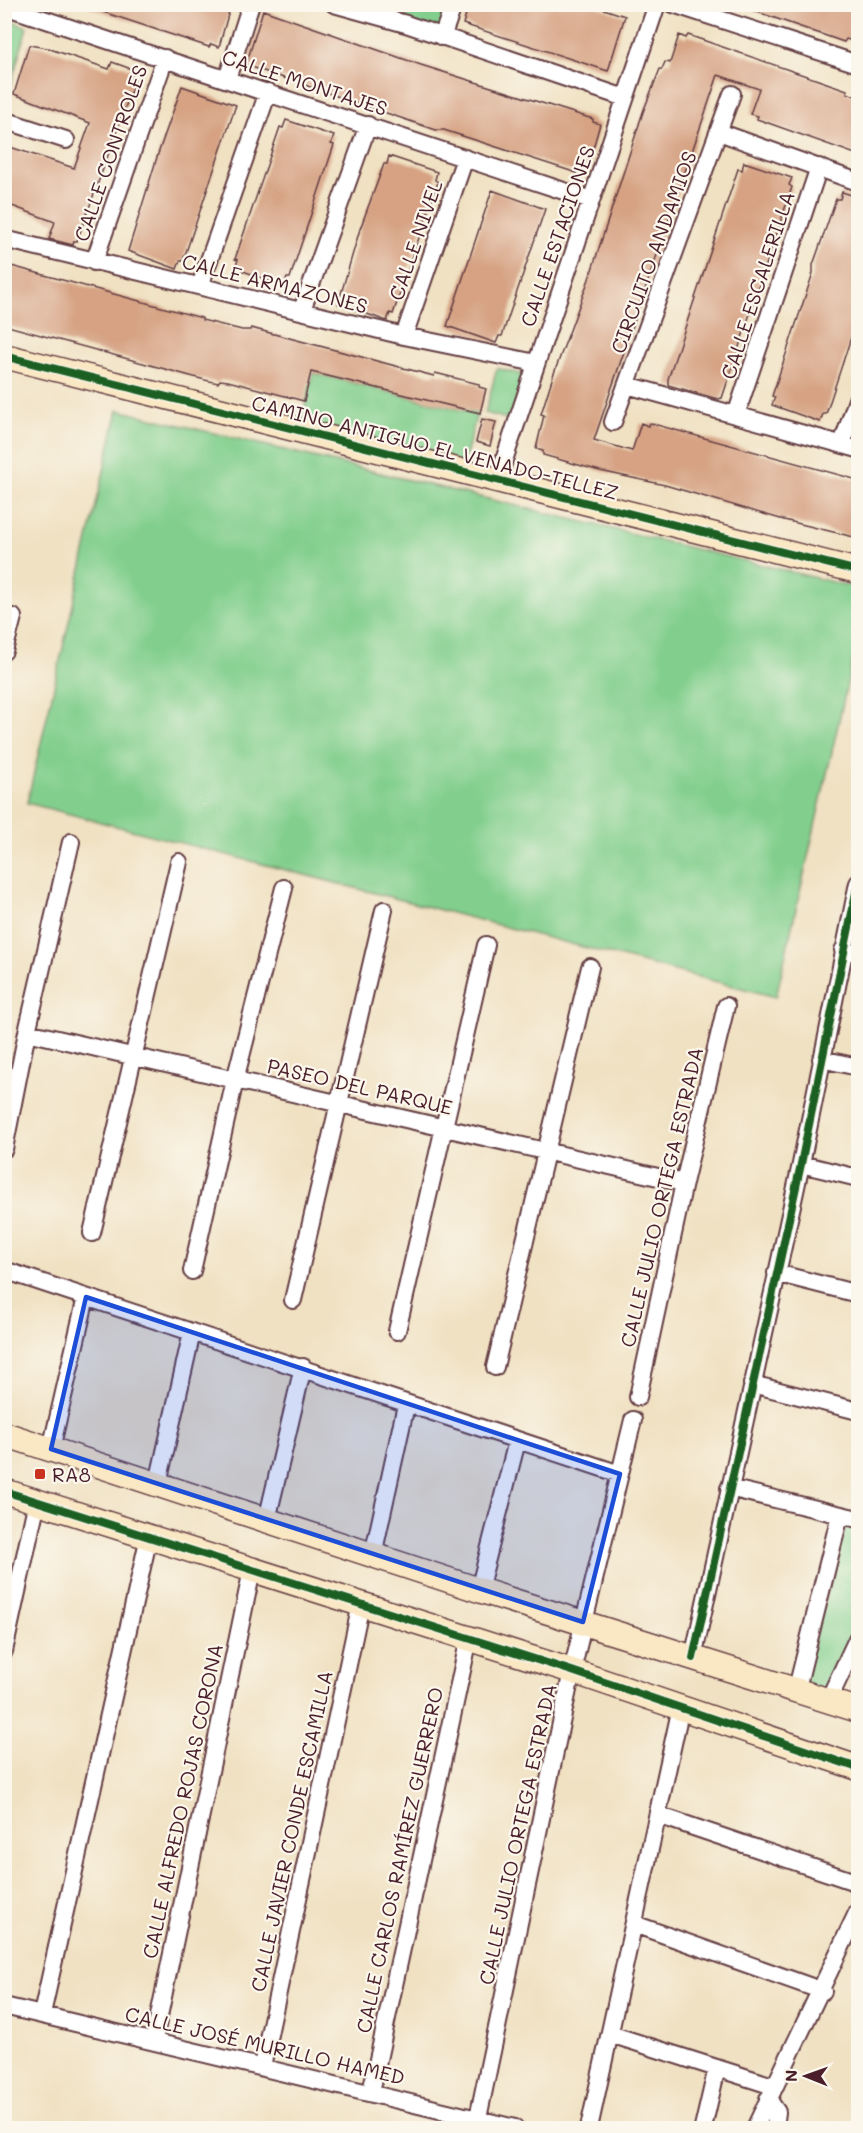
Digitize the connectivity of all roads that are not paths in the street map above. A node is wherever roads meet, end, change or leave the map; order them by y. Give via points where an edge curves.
1 (251, 4) edge
2 (334, 4) edge
3 (454, 4) edge
4 (657, 4) edge
5 (673, 4) edge
6 (4, 6) edge
7 (442, 37) junction
8 (165, 58) junction
9 (858, 64) edge
10 (227, 79) junction
11 (268, 92) junction
12 (732, 94) dead end
13 (625, 98) junction
14 (4, 120) edge
15 (368, 125) junction
16 (719, 132) junction
17 (66, 140) dead end
18 (465, 158) junction
19 (819, 167) junction
20 (858, 182) edge
21 (591, 200) junction
22 (4, 239) edge
23 (94, 262) junction
24 (200, 286) junction
25 (302, 310) junction
26 (404, 336) junction
27 (4, 356) edge
28 (536, 363) junction
29 (627, 385) junction
30 (858, 397) edge
31 (736, 415) junction
32 (613, 422) dead end
33 (850, 447) edge
34 (497, 480) junction
35 (858, 571) edge
36 (13, 617) dead end
37 (4, 651) edge
38 (71, 842) dead end
39 (179, 862) dead end
40 (858, 883) edge
41 (284, 888) dead end
42 (384, 909) dead end
43 (486, 945) dead end
44 (851, 952) edge
45 (590, 967) dead end
46 (726, 1006) dead end
47 (27, 1032) junction
48 (132, 1056) junction
49 (822, 1059) junction
50 (858, 1067) edge
51 (235, 1080) junction
52 (339, 1102) junction
53 (443, 1126) junction
54 (4, 1149) edge
55 (547, 1151) junction
56 (801, 1164) junction
57 (858, 1178) edge
58 (684, 1182) junction
59 (92, 1233) dead end
60 (4, 1270) edge
61 (192, 1271) dead end
62 (776, 1273) junction
63 (858, 1293) edge
64 (86, 1297) junction
65 (292, 1300) dead end
66 (397, 1330) dead end
67 (192, 1332) junction
68 (303, 1367) junction
69 (495, 1367) dead end
70 (752, 1384) junction
71 (638, 1397) dead end
72 (406, 1405) junction
73 (858, 1411) edge
74 (633, 1420) dead end
75 (4, 1434) edge
76 (516, 1441) junction
77 (51, 1449) junction
78 (620, 1474) junction
79 (158, 1483) junction
80 (729, 1488) junction
81 (4, 1491) edge
82 (37, 1501) junction
83 (840, 1515) junction
84 (858, 1519) edge
85 (267, 1520) junction
86 (149, 1536) junction
87 (373, 1555) junction
88 (252, 1570) junction
89 (479, 1590) junction
90 (361, 1604) junction
91 (584, 1622) junction
92 (858, 1637) edge
93 (469, 1638) junction
94 (4, 1651) edge
95 (693, 1658) junction
96 (572, 1671) junction
97 (797, 1688) junction
98 (829, 1699) junction
99 (681, 1707) junction
100 (858, 1710) edge
101 (858, 1768) edge
102 (658, 1815) junction
103 (858, 1883) edge
104 (858, 1911) edge
105 (634, 1924) junction
106 (822, 1991) junction
107 (4, 2006) edge
108 (42, 2014) junction
109 (610, 2034) junction
110 (154, 2040) junction
111 (262, 2067) junction
112 (717, 2068) junction
113 (371, 2092) junction
114 (771, 2093) junction
115 (478, 2118) junction
116 (515, 2128) edge
117 (589, 2128) edge
118 (703, 2128) edge
119 (755, 2128) edge
120 (775, 2128) edge

1 - 10 street
2 - 7 street
3 - 7 street
4 - 13 street, CALLE ESTACIONES
5 - 9 street
6 - 8 street, CALLE MONTAJES
7 - 13 street
8 - 10 street, CALLE MONTAJES
8 - 23 street, CALLE CONTROLES
10 - 11 street, CALLE MONTAJES
11 - 15 street, CALLE MONTAJES
11 - 24 street
12 - 16 street, CIRCUITO ANDAMIOS
13 - 21 street, CALLE ESTACIONES
14 - 17 street
15 - 18 street, CALLE MONTAJES
15 - 25 street
16 - 19 street
16 - 29 street, CIRCUITO ANDAMIOS
18 - 21 street, CALLE MONTAJES
18 - 26 street, CALLE NIVEL
19 - 20 street
19 - 31 street, CALLE ESCALERILLA
21 - 28 street, CALLE ESTACIONES
22 - 23 street, CALLE ARMAZONES
23 - 24 street, CALLE ARMAZONES
24 - 25 street, CALLE ARMAZONES
25 - 26 street, CALLE ARMAZONES
26 - 28 street, CALLE ARMAZONES
27 - 34 street, CAMINO ANTIGUO EL VENADO-TELLEZ
28 - 34 street, CALLE ESTACIONES
29 - 31 street, CIRCUITO ANDAMIOS
29 - 32 street, CIRCUITO ANDAMIOS
30 - 33 street
31 - 33 street, CIRCUITO ANDAMIOS
34 - 35 street, CAMINO ANTIGUO EL VENADO-TELLEZ
36 - 37 street
38 - 47 street
39 - 48 street
40 - 44 street
41 - 51 street
42 - 52 street
43 - 53 street
44 - 49 street
45 - 55 street
46 - 58 street, CALLE JULIO ORTEGA ESTRADA
47 - 48 street, PASEO DEL PARQUE
47 - 54 street
48 - 51 street, PASEO DEL PARQUE
48 - 59 street
49 - 50 street
49 - 56 street
51 - 52 street, PASEO DEL PARQUE
51 - 61 street
52 - 53 street, PASEO DEL PARQUE
52 - 65 street
53 - 55 street, PASEO DEL PARQUE
53 - 66 street
55 - 58 street, PASEO DEL PARQUE
55 - 69 street
56 - 57 street
56 - 62 street
58 - 71 street, CALLE JULIO ORTEGA ESTRADA
60 - 64 street
62 - 63 street
62 - 70 street
64 - 67 street
64 - 77 street
67 - 68 street
67 - 79 street
68 - 72 street
68 - 85 street
70 - 73 street
70 - 80 street
72 - 76 street
72 - 87 street
74 - 78 street, CALLE JULIO ORTEGA ESTRADA
75 - 77 street
76 - 78 street
76 - 89 street
77 - 79 street
78 - 91 street, CALLE JULIO ORTEGA ESTRADA
79 - 85 street
80 - 83 street
80 - 95 street
81 - 82 street
82 - 86 street
82 - 94 street
83 - 84 street
83 - 97 street
85 - 87 street
86 - 88 street
86 - 108 street
87 - 89 street
88 - 90 street
88 - 110 street, CALLE ALFREDO ROJAS CORONA
89 - 91 street
90 - 93 street
90 - 111 street, CALLE JAVIER CONDE ESCAMILLA
91 - 95 street
91 - 96 street, CALLE JULIO ORTEGA ESTRADA
92 - 98 street
93 - 96 street
93 - 113 street, CALLE CARLOS RAMÍREZ GUERRERO
95 - 97 street
96 - 99 street
96 - 115 street, CALLE JULIO ORTEGA ESTRADA
97 - 98 street
98 - 100 street
99 - 101 street
99 - 102 street
102 - 103 street
102 - 105 street
104 - 106 street
105 - 106 street
105 - 109 street
106 - 114 street
107 - 108 street, CALLE JOSÉ MURILLO HAMED
108 - 110 street, CALLE JOSÉ MURILLO HAMED
109 - 112 street
109 - 117 street
110 - 111 street, CALLE JOSÉ MURILLO HAMED
111 - 113 street, CALLE JOSÉ MURILLO HAMED
112 - 114 street
112 - 118 street
113 - 115 street, CALLE JOSÉ MURILLO HAMED
114 - 119 street
114 - 120 street via 777,2112
115 - 116 street, CALLE JOSÉ MURILLO HAMED

